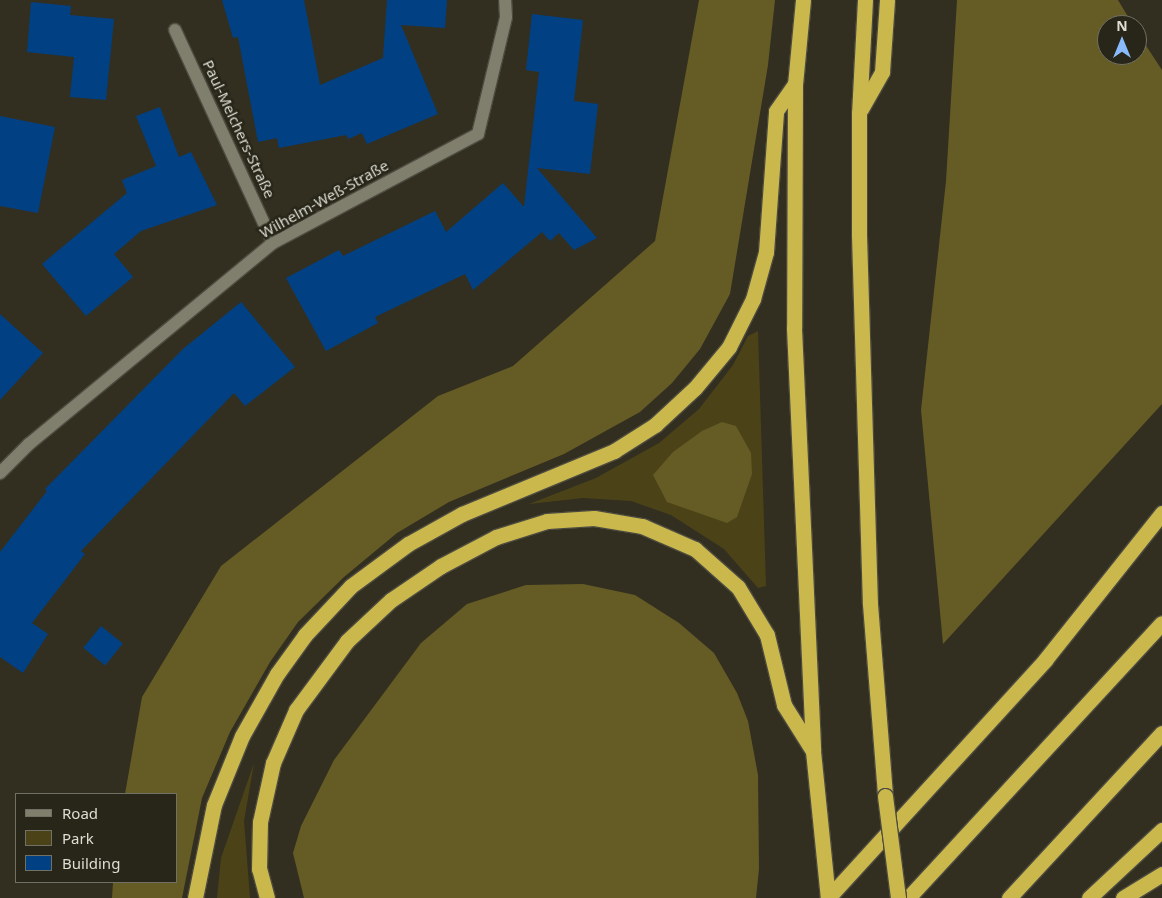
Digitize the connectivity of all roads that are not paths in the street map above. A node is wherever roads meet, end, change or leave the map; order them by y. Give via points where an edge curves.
1 (505, 0) edge
2 (803, 0) edge
3 (865, 0) edge
4 (887, 0) edge
5 (175, 30) dead end
6 (795, 84) junction
7 (859, 113) junction
8 (273, 243) junction
9 (0, 473) edge
10 (1162, 513) edge
11 (1162, 623) edge
12 (1162, 733) edge
13 (813, 751) junction
14 (1162, 830) edge
15 (1162, 874) edge
16 (195, 898) edge
17 (267, 898) edge
18 (828, 898) edge
19 (898, 898) edge
20 (908, 898) edge
21 (1009, 898) edge
22 (1089, 898) edge
23 (1123, 898) edge

1 - 8 street, Wilhelm-Weß-Straße via 506,17 478,134
2 - 6 highway
3 - 7 highway
4 - 7 highway via 882,72
5 - 8 street, Paul-Melchers-Straße
6 - 13 highway via 794,338
6 - 16 highway via 776,111 766,252 753,299 729,347 689,394 655,425 614,451 462,514 408,544 351,586 305,635 277,674 242,736 214,805
7 - 19 highway, bridge via 859,235 870,594 885,796
8 - 9 street, Wilhelm-Weß-Straße via 29,444
10 - 18 highway via 1046,660
11 - 20 highway
12 - 21 highway
13 - 17 highway via 784,705 766,635 738,587 695,549 642,526 594,518 547,521 496,537 441,566 391,600 347,641 296,710 273,763 260,822 259,869
13 - 18 highway
14 - 22 highway
15 - 23 highway

